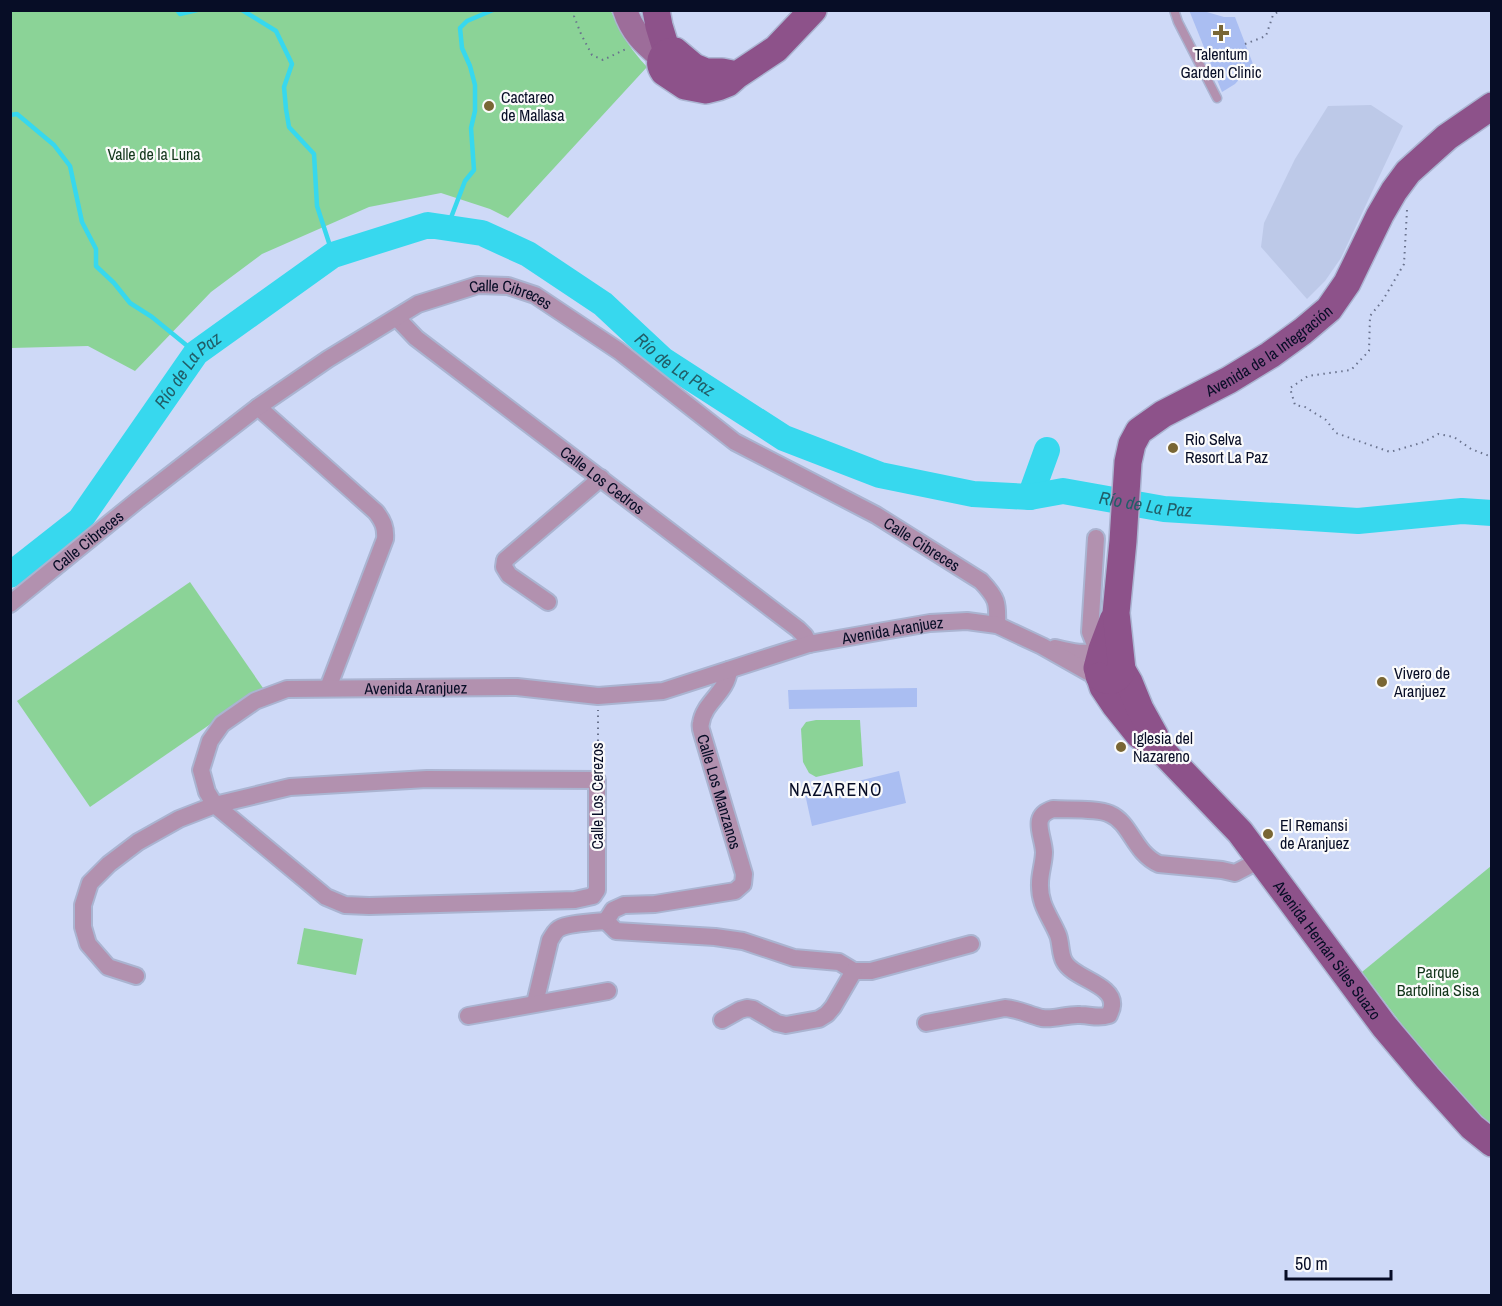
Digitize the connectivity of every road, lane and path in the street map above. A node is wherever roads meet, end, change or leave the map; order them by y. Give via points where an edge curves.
1 (576, 10) edge
2 (625, 10) edge
3 (656, 10) edge
4 (813, 10) edge
5 (1174, 10) edge
6 (1281, 10) edge
7 (1245, 44) dead end
8 (664, 56) junction
9 (1217, 98) dead end
10 (1491, 106) edge
11 (1407, 207) dead end
12 (397, 318) junction
13 (258, 407) junction
14 (1491, 457) edge
15 (601, 478) junction
16 (1096, 538) dead end
17 (548, 602) dead end
18 (10, 604) edge
19 (997, 625) junction
20 (809, 644) junction
21 (1042, 646) junction
22 (1108, 664) junction
23 (729, 670) junction
24 (328, 688) junction
25 (598, 696) junction
26 (597, 780) junction
27 (215, 805) junction
28 (1260, 860) junction
29 (593, 896) joint
30 (606, 921) junction
31 (971, 944) dead end
32 (854, 971) junction
33 (136, 976) dead end
34 (608, 991) dead end
35 (535, 1003) junction
36 (468, 1016) dead end
37 (722, 1020) dead end
38 (926, 1023) dead end
39 (1491, 1143) edge

1 - 8 path via 574,16 592,54 603,60
2 - 8 main road via 634,30
3 - 8 main road
4 - 8 main road via 776,49 737,75 706,72
5 - 9 lane
6 - 7 path via 1273,15 1266,36
10 - 22 main road, Avenida de la Integración via 1447,137 1408,172 1329,309 1270,355 1139,431 1128,462
11 - 14 path via 1404,264 1370,316 1369,351 1351,370 1308,376 1290,388 1295,405 1326,420 1336,433 1390,452 1438,434 1454,437
12 - 13 street, Calle Cibreces
12 - 15 street, Calle Los Cedros via 416,338
12 - 19 street, Calle Cibreces via 418,304 478,285 508,286 535,295 619,351 735,442 876,516 981,581 993,593 998,607
13 - 18 street, Calle Cibreces
13 - 24 street via 376,512 386,531
15 - 17 street via 505,560 508,575
15 - 20 street, Calle Los Cedros via 798,629
16 - 22 street via 1090,632
19 - 20 street, Avenida Aranjuez via 967,621 930,623
19 - 21 street, Avenida Aranjuez
20 - 23 street, Avenida Aranjuez
21 - 22 street via 1095,652
21 - 22 street, Avenida Aranjuez via 1088,672
22 - 28 main road, Avenida Hernán Siles Suazo via 1103,687 1114,705 1139,735 1166,755 1240,832
23 - 25 street, Avenida Aranjuez via 663,691
23 - 30 street, Calle Los Manzanos via 725,686 701,723 744,874 743,884 735,891 624,905 613,910
24 - 25 street, Avenida Aranjuez via 517,687
24 - 27 street, Avenida Aranjuez via 287,689 255,701 222,724 210,741 201,770
25 - 26 path, Calle Los Cerezos
26 - 27 street via 427,779 313,786
26 - 29 street, Calle Los Cerezos via 597,890
27 - 29 street, Avenida Aranjuez via 326,897 345,905 575,900
27 - 33 street via 138,842 90,883 83,905 88,944 108,967
28 - 38 street via 1235,873 1159,864 1143,854 1110,813 1046,811 1039,825 1044,854 1041,896 1047,916 1070,969 1110,996 1112,1006 1108,1015 1041,1018 1005,1008
28 - 39 main road, Avenida Hernán Siles Suazo via 1384,1026 1426,1077
30 - 32 street via 616,931 743,941 794,958 839,962
30 - 35 street via 569,925 555,932
31 - 32 street via 871,971
32 - 37 street via 833,1007 819,1020 786,1025 747,1008
34 - 35 street
35 - 36 street

